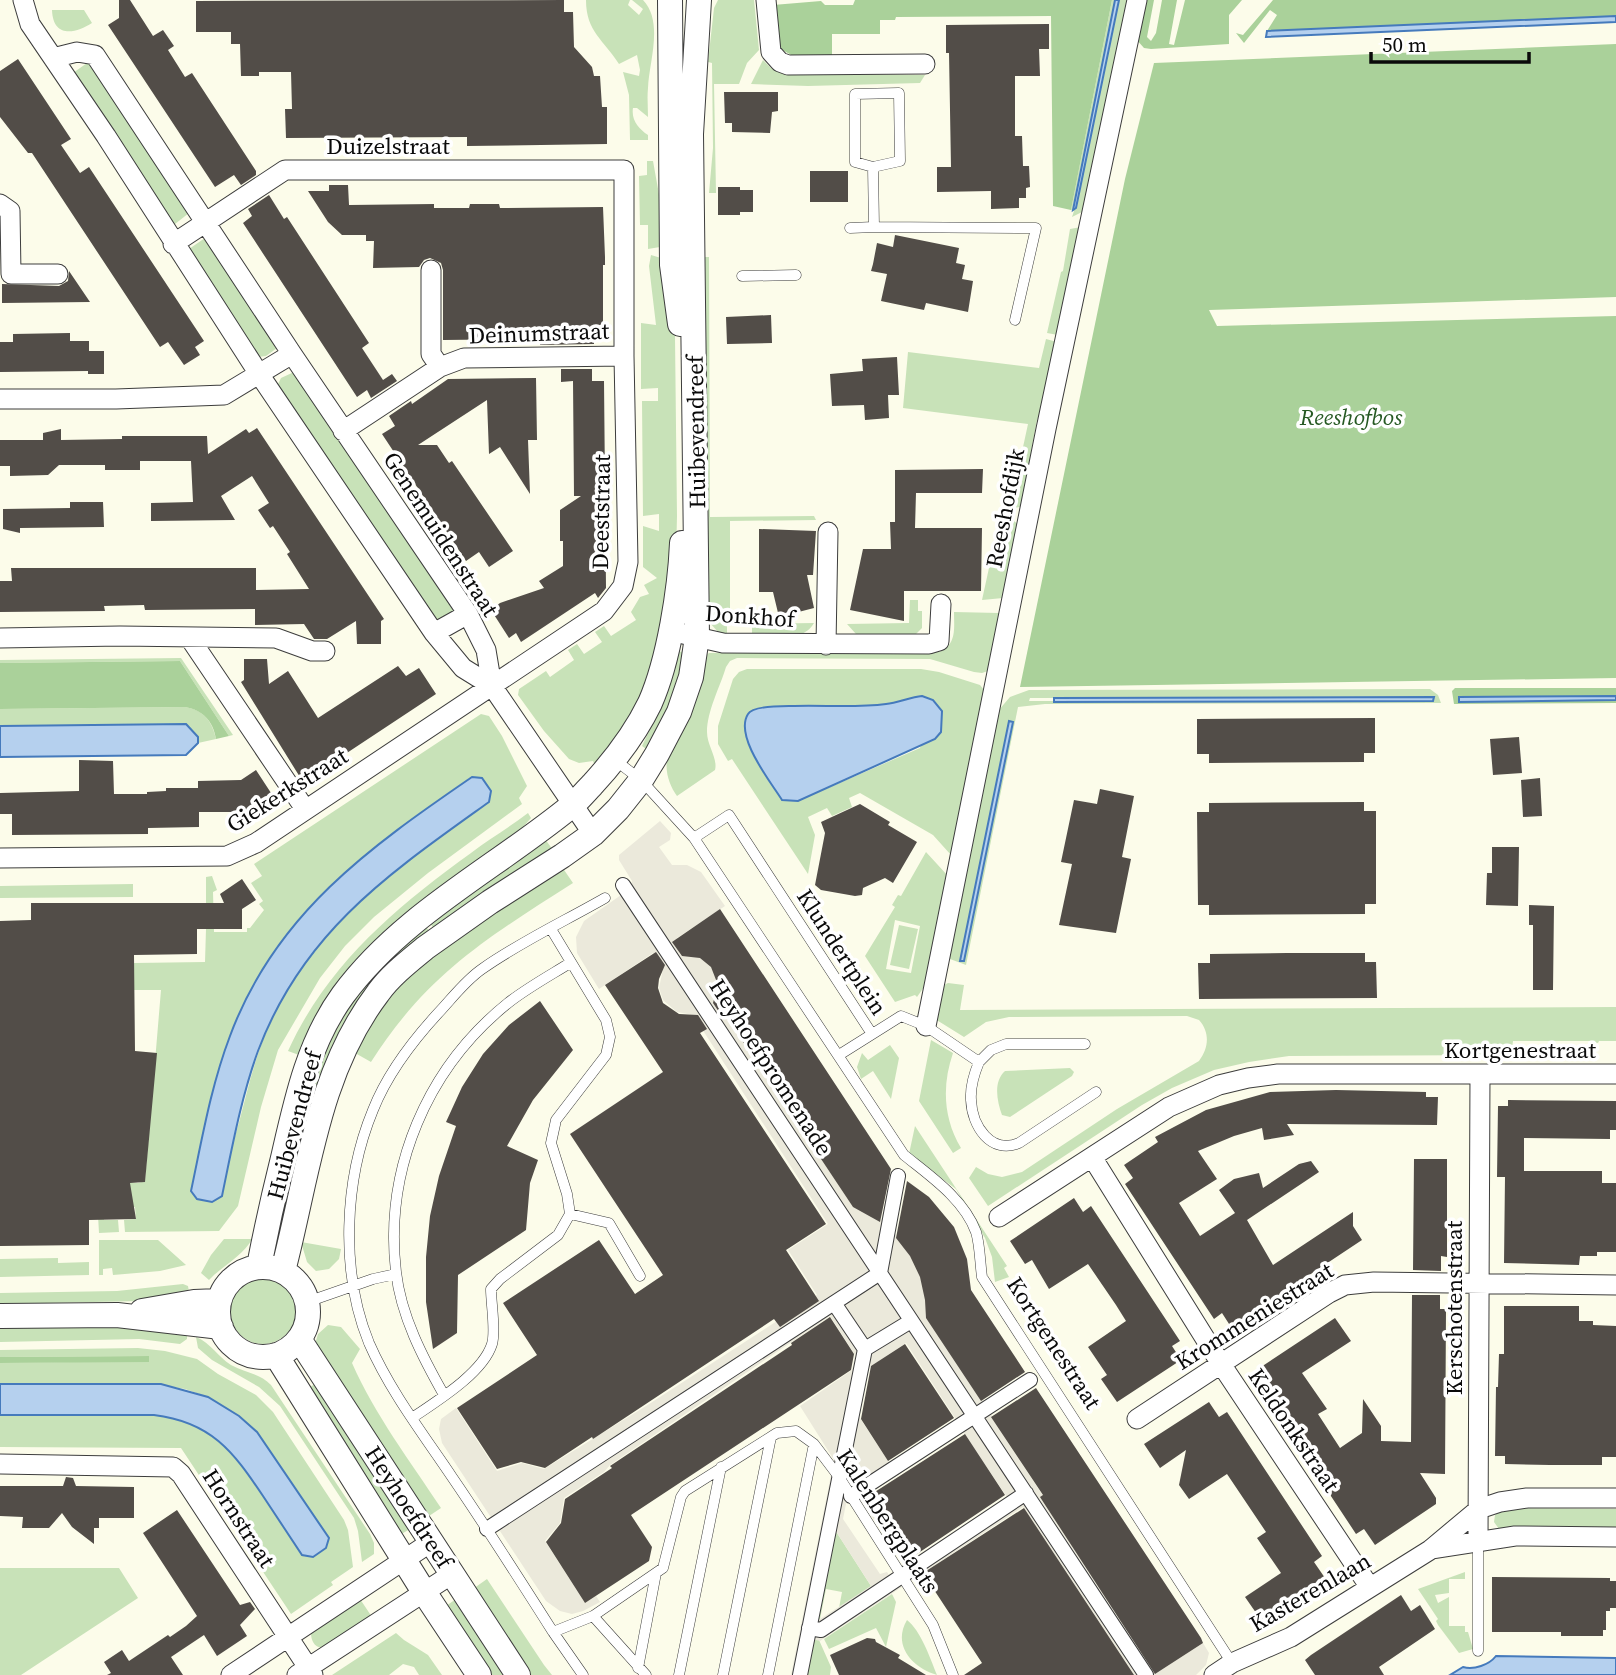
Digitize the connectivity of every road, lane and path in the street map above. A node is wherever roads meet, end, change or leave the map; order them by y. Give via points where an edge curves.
1 (23, 0) edge
2 (670, 0) edge
3 (699, 0) edge
4 (766, 0) edge
5 (1137, 0) edge
6 (53, 58) junction
7 (925, 64) dead end
8 (873, 167) junction
9 (624, 170) joint
10 (0, 204) edge
11 (205, 223) junction
12 (874, 227) junction
13 (850, 228) dead end
14 (173, 244) junction
15 (431, 270) dead end
16 (58, 274) dead end
17 (796, 275) dead end
18 (741, 276) dead end
19 (1014, 320) dead end
20 (292, 354) junction
21 (624, 356) junction
22 (440, 367) junction
23 (259, 374) junction
24 (0, 399) edge
25 (343, 430) junction
26 (828, 533) dead end
27 (941, 604) dead end
28 (468, 614) junction
29 (670, 631) junction
30 (434, 633) junction
31 (188, 637) junction
32 (697, 637) junction
33 (0, 638) edge
34 (826, 645) junction
35 (326, 651) dead end
36 (492, 686) junction
37 (615, 760) junction
38 (641, 780) junction
39 (573, 806) junction
40 (305, 809) junction
41 (593, 834) junction
42 (694, 838) junction
43 (0, 858) edge
44 (623, 885) dead end
45 (605, 898) dead end
46 (551, 929) junction
47 (570, 963) junction
48 (926, 1026) junction
49 (872, 1034) junction
50 (1085, 1044) dead end
51 (839, 1055) junction
52 (979, 1062) junction
53 (1480, 1074) junction
54 (1616, 1074) edge
55 (1096, 1092) dead end
56 (1092, 1157) junction
57 (898, 1176) dead end
58 (570, 1214) junction
59 (999, 1217) dead end
60 (271, 1268) junction
61 (880, 1273) junction
62 (396, 1274) junction
63 (640, 1276) dead end
64 (1478, 1283) junction
65 (1616, 1285) edge
66 (354, 1286) junction
67 (219, 1301) junction
68 (307, 1302) junction
69 (834, 1303) junction
70 (117, 1315) junction
71 (0, 1316) edge
72 (911, 1321) junction
73 (220, 1327) junction
74 (299, 1339) junction
75 (865, 1349) junction
76 (276, 1355) junction
77 (1221, 1364) junction
78 (1030, 1380) dead end
79 (444, 1395) junction
80 (975, 1416) junction
81 (412, 1418) junction
82 (1137, 1419) dead end
83 (771, 1437) junction
84 (814, 1444) junction
85 (0, 1464) edge
86 (721, 1467) junction
87 (839, 1477) junction
88 (1026, 1493) junction
89 (851, 1496) junction
90 (1616, 1498) edge
91 (1479, 1509) junction
92 (487, 1529) junction
93 (1616, 1537) edge
94 (1478, 1541) junction
95 (431, 1542) junction
96 (1430, 1549) junction
97 (403, 1560) junction
98 (656, 1573) junction
99 (452, 1574) junction
100 (902, 1577) junction
101 (1369, 1586) junction
102 (424, 1592) junction
103 (593, 1616) junction
104 (809, 1628) junction
105 (553, 1632) junction
106 (288, 1637) junction
107 (1478, 1651) dead end
108 (1232, 1663) junction
109 (306, 1672) edge
110 (642, 1672) edge
111 (231, 1675) edge
112 (480, 1675) edge
113 (518, 1675) edge
114 (583, 1675) edge
115 (679, 1675) edge
116 (723, 1675) edge
117 (768, 1675) edge
118 (800, 1675) edge
119 (953, 1675) edge
120 (1146, 1675) edge
121 (1214, 1675) edge

1 - 6 street via 30,24
2 - 29 street, Huibevendreef via 672,265 681,348 683,497 681,565
3 - 32 street, Huibevendreef via 691,146
4 - 7 street via 771,52 780,62
5 - 48 street, Reeshofdijk
6 - 11 street, Genemuidenstraat via 77,52 95,55
6 - 14 street
8 - 8 lane via 855,162 855,93 899,93 900,161
8 - 12 lane
9 - 11 street, Duizelstraat via 285,170
9 - 21 street, Deinumstraat
10 - 16 street via 10,211 11,274
11 - 14 street, Duizelstraat
11 - 20 street, Genemuidenstraat
12 - 13 lane
12 - 19 lane via 1036,228
14 - 23 street
15 - 22 street via 432,354
17 - 18 lane
20 - 23 street
20 - 25 street, Genemuidenstraat
21 - 22 street, Deinumstraat via 464,358
21 - 36 street, Deeststraat via 628,562 623,586 604,611
22 - 25 street, Deinumstraat
23 - 24 street via 224,395
23 - 30 street
25 - 28 street, Genemuidenstraat
26 - 34 street, Donkhof
27 - 34 street, Donkhof via 939,641
28 - 30 street
28 - 36 street, Genemuidenstraat via 486,650
29 - 32 street, Donkhof
29 - 37 street, Huibevendreef via 650,701
30 - 36 street via 463,668
31 - 33 street
31 - 35 street via 276,638 312,651
31 - 40 street
32 - 34 street, Donkhof via 723,643
32 - 38 street, Huibevendreef via 680,712
36 - 39 street
36 - 40 street, Giekerkstraat
37 - 38 lane
37 - 39 street, Huibevendreef
38 - 41 street, Huibevendreef
38 - 42 lane
39 - 41 street
39 - 60 street, Huibevendreef via 407,929 361,972 341,998 303,1077
40 - 43 street, Giekerkstraat via 256,843 226,856
41 - 60 street, Huibevendreef via 425,948 378,992 331,1080
42 - 49 lane, Klundertplein via 729,815
42 - 51 lane
44 - 61 street, Heyhoefpromenade
45 - 46 lane
46 - 47 lane
46 - 66 lane via 480,970 390,1074 372,1110 352,1185
47 - 58 lane via 606,1020 610,1037 606,1055 556,1120 551,1143
47 - 62 lane via 506,1004 480,1029 424,1104 400,1174
48 - 49 lane via 901,1016
48 - 52 lane
49 - 51 lane, Klundertplein
50 - 52 lane via 1006,1044
51 - 108 lane, Kortgenestraat via 904,1155 962,1208 976,1232 982,1277
52 - 55 lane via 971,1101 978,1126 996,1145 1019,1143
53 - 54 street, Kortgenestraat
53 - 56 street, Kortgenestraat via 1248,1078 1169,1107
53 - 64 street, Kerschotenstraat
56 - 59 street, Kortgenestraat
56 - 77 street, Keldonkstraat
57 - 61 street
58 - 63 lane via 608,1223
58 - 79 lane via 558,1236 491,1289 493,1342 482,1363
60 - 67 street via 233,1278
60 - 68 street via 297,1282
61 - 69 street
61 - 72 street, Heyhoefpromenade
62 - 66 lane
62 - 79 lane via 410,1326
64 - 65 street, Krommeniestraat
64 - 77 street, Krommeniestraat via 1345,1285
64 - 91 street, Kerschotenstraat
66 - 68 lane
66 - 81 lane via 370,1344
67 - 70 street
67 - 73 street
68 - 74 street via 306,1325
69 - 75 street
69 - 92 street
70 - 71 street
70 - 73 street
72 - 75 street
72 - 80 street, Heyhoefpromenade
73 - 76 street via 240,1351 256,1357
74 - 76 street
74 - 95 street, Heyhoefdreef
75 - 87 street
76 - 97 street, Heyhoefdreef
77 - 82 street, Krommeniestraat
77 - 101 street, Keldonkstraat
78 - 80 street
79 - 81 lane
80 - 88 street, Heyhoefpromenade
80 - 89 street
81 - 92 lane
83 - 84 lane, Kalenbergplaats via 796,1431
83 - 86 lane, Kalenbergplaats
83 - 116 lane
84 - 87 lane, Kalenbergplaats
84 - 117 lane
85 - 106 street, Hornstraat via 173,1467
86 - 98 lane, Kalenbergplaats via 681,1497 663,1568
86 - 115 lane
87 - 89 lane, Kalenbergplaats
87 - 104 street
88 - 100 street
88 - 120 street, Heyhoefpromenade
89 - 100 lane, Kalenbergplaats
90 - 91 street, Kasterenlaan via 1527,1498
91 - 94 street, Kerschotenstraat
91 - 96 street, Kasterenlaan
92 - 105 lane
93 - 94 street, Kasterenlaan via 1515,1536
94 - 96 street, Kasterenlaan
94 - 107 lane
95 - 97 street
95 - 99 street, Heyhoefdreef
96 - 101 street, Kasterenlaan
97 - 102 street, Heyhoefdreef
97 - 106 street
98 - 103 lane
98 - 110 lane, Kalenbergplaats
99 - 102 street
99 - 113 street, Heyhoefdreef
100 - 104 street via 821,1630
100 - 119 lane, Kalenbergplaats via 933,1625
101 - 108 street, Kasterenlaan via 1291,1637
102 - 109 street
102 - 112 street, Heyhoefdreef
103 - 105 lane
103 - 110 lane
104 - 118 street
105 - 114 lane
106 - 109 street
106 - 111 street
108 - 121 street, Kasterenlaan

